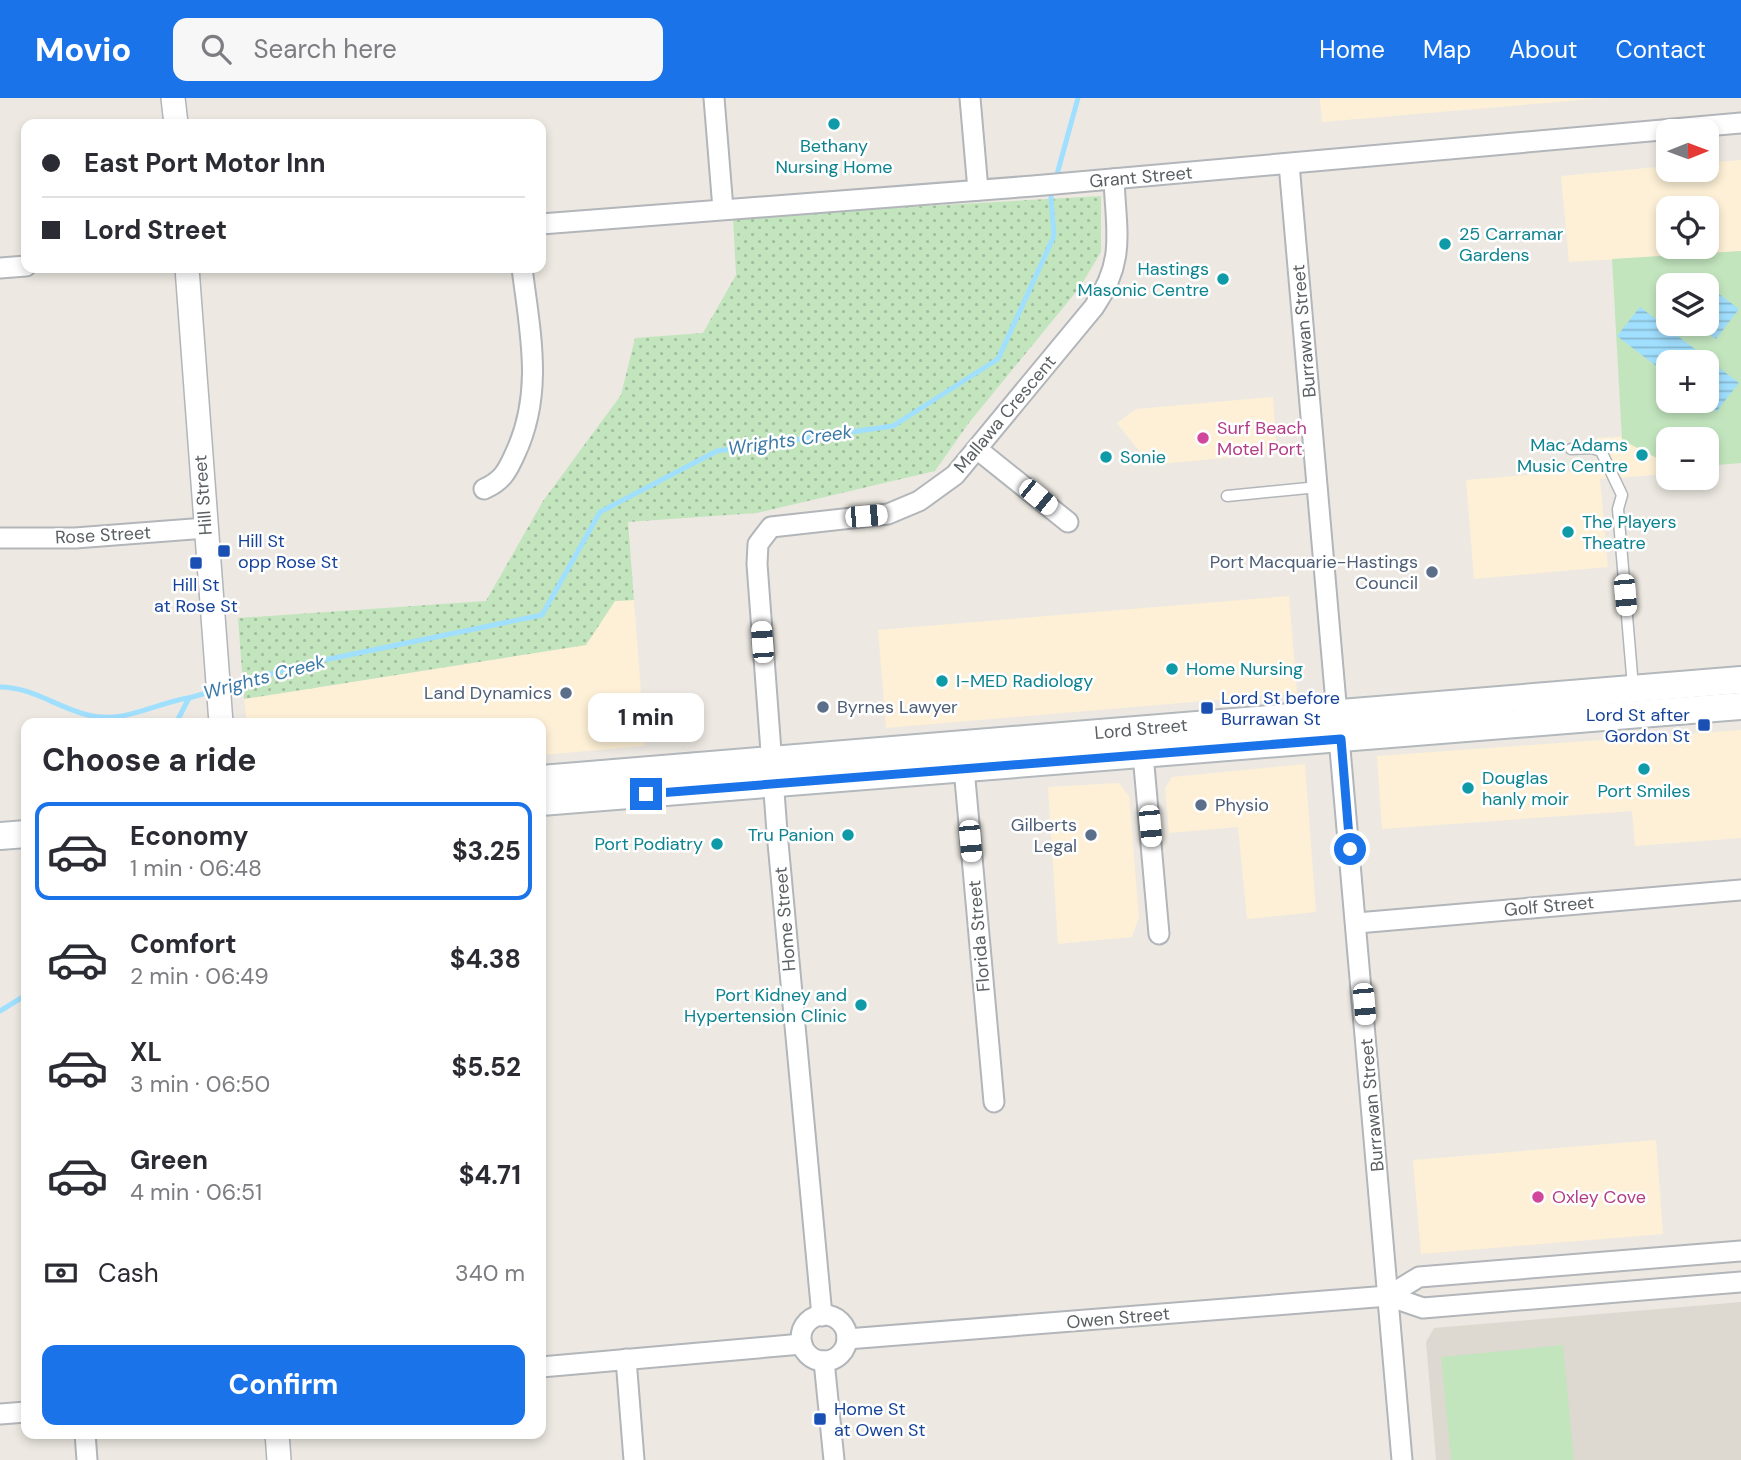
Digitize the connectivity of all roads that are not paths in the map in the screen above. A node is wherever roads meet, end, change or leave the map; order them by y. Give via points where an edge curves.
1 (173, 98) edge
2 (714, 98) edge
3 (970, 98) edge
4 (175, 119) edge
5 (1741, 123) edge
6 (1289, 164) junction
7 (1114, 179) junction
8 (978, 190) junction
9 (723, 209) junction
10 (546, 224) edge
11 (21, 266) edge
12 (0, 268) edge
13 (187, 273) edge
14 (523, 273) edge
15 (977, 449) junction
16 (1571, 449) dead end
17 (1318, 487) junction
18 (484, 489) dead end
19 (1227, 496) dead end
20 (1069, 522) dead end
21 (771, 527) joint
22 (205, 528) junction
23 (0, 538) edge
24 (1741, 680) edge
25 (1633, 688) junction
26 (1741, 706) edge
27 (220, 712) edge
28 (1338, 713) junction
29 (1141, 729) junction
30 (1341, 739) junction
31 (1144, 755) junction
32 (963, 757) junction
33 (772, 773) junction
34 (546, 779) edge
35 (546, 801) edge
36 (21, 834) edge
37 (0, 836) edge
38 (1741, 890) edge
39 (1357, 923) junction
40 (1159, 934) dead end
41 (994, 1101) dead end
42 (1741, 1251) edge
43 (1741, 1282) edge
44 (1388, 1296) junction
45 (822, 1316) junction
46 (847, 1339) junction
47 (803, 1344) junction
48 (626, 1359) junction
49 (824, 1361) junction
50 (546, 1367) edge
51 (21, 1412) edge
52 (0, 1414) edge
53 (85, 1439) edge
54 (277, 1439) edge
55 (87, 1460) edge
56 (279, 1460) edge
57 (634, 1460) edge
58 (834, 1460) edge
59 (1402, 1460) edge

1 - 4 street
2 - 9 street
3 - 8 street
5 - 6 street, Grant Street
6 - 7 street, Grant Street
6 - 17 street, Burrawan Street
7 - 8 street, Grant Street
7 - 15 street, Mallawa Crescent via 1117,254 1111,282
8 - 9 street, Grant Street
9 - 10 street, Grant Street
11 - 12 street
13 - 22 street, Hill Street
14 - 18 street via 532,341 531,412 508,469 500,482
15 - 20 street
15 - 21 street, Mallawa Crescent via 955,475 919,501 888,514
16 - 25 lane via 1601,451 1622,495 1619,521
17 - 19 lane
17 - 28 street, Burrawan Street
21 - 33 street, Home Street via 758,544 757,564
22 - 23 street, Rose Street via 75,538
22 - 27 street, Hill Street
24 - 25 main road, Lord Street
25 - 28 main road, Lord Street
26 - 30 main road, Lord Street
28 - 29 main road, Lord Street
28 - 30 street, Burrawan Street
29 - 31 street
29 - 32 main road, Lord Street
30 - 31 main road, Lord Street
30 - 39 street, Burrawan Street
31 - 32 main road, Lord Street
31 - 40 street
32 - 33 main road, Lord Street
32 - 41 street, Florida Street
33 - 34 main road, Lord Street
33 - 35 main road, Lord Street
33 - 45 street, Home Street
36 - 37 main road
38 - 39 street, Golf Street
39 - 44 street, Burrawan Street
42 - 44 street, Owen Street via 1419,1277
43 - 44 street, Owen Street via 1423,1308
44 - 46 street, Owen Street
44 - 59 street, Burrawan Street
45 - 46 street via 837,1319
45 - 47 street via 808,1322
46 - 49 street via 842,1352
47 - 48 street
47 - 49 street via 811,1356
48 - 50 street
48 - 57 street
49 - 58 street
51 - 52 street
53 - 55 street
54 - 56 street

